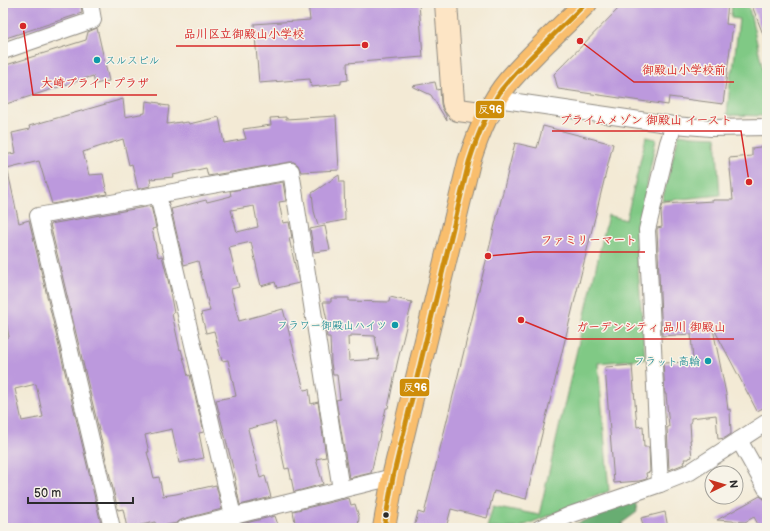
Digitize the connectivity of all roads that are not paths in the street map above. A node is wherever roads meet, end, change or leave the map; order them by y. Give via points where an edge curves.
1 (90, 3) edge
2 (446, 3) edge
3 (586, 3) edge
4 (3, 51) edge
5 (493, 106) junction
6 (674, 125) junction
7 (767, 127) edge
8 (158, 195) junction
9 (767, 422) edge
10 (739, 440) junction
11 (394, 477) junction
12 (660, 484) junction
13 (341, 490) junction
14 (767, 490) edge
15 (233, 516) junction
16 (210, 525) edge
17 (112, 528) edge
18 (185, 528) edge
19 (384, 528) edge
20 (540, 528) edge

1 - 4 street via 93,20
2 - 5 street via 454,105 458,110
3 - 5 main road via 508,83
5 - 6 street
5 - 11 main road via 469,162
6 - 7 street via 711,128
6 - 12 street via 647,230
8 - 13 street via 291,171
8 - 15 street
8 - 17 street via 38,216
9 - 10 street
10 - 12 street via 690,472
10 - 14 street
11 - 13 street
11 - 19 main road
12 - 20 street
13 - 15 street
15 - 16 street
16 - 18 street

